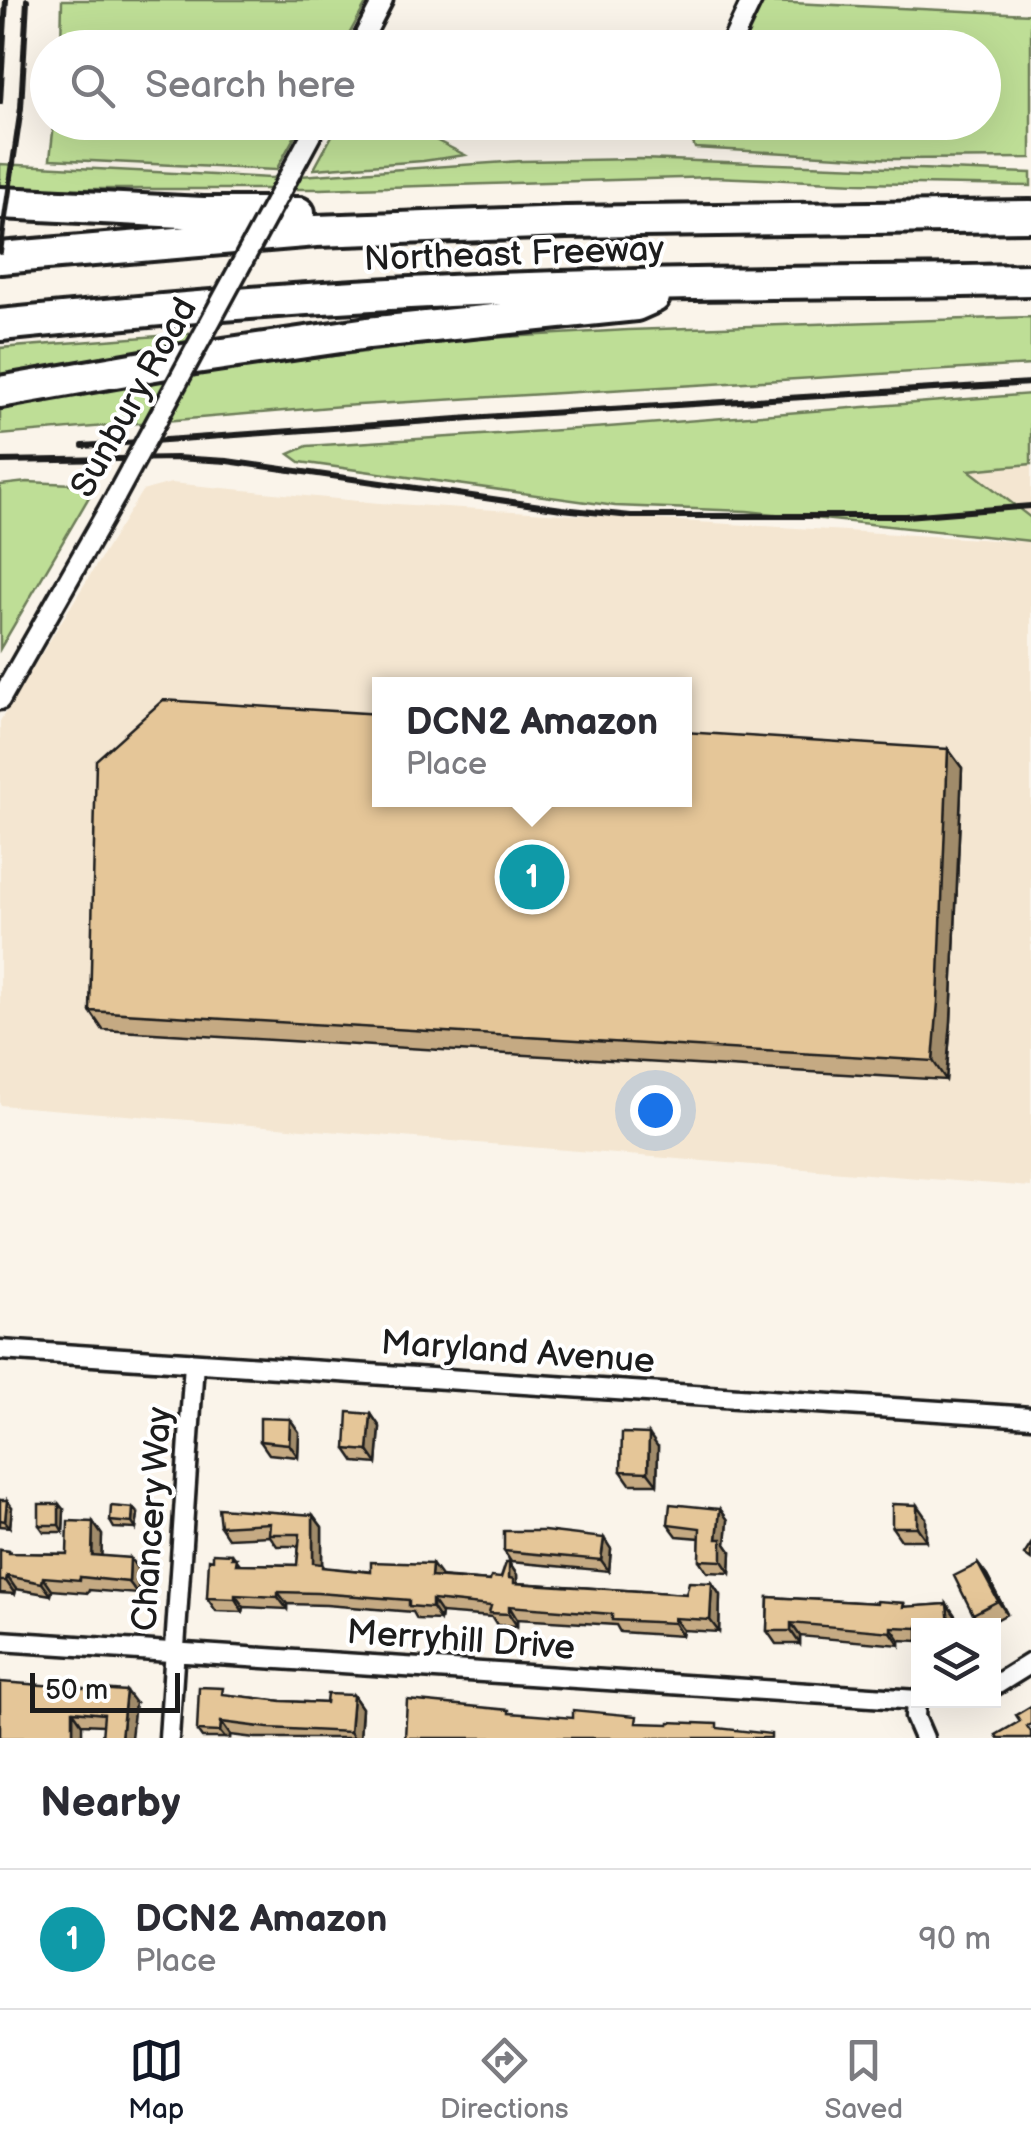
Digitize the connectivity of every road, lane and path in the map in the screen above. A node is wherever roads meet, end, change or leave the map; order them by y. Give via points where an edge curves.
1 (383, 0) edge
2 (752, 0) edge
3 (367, 30) edge
4 (738, 30) edge
5 (308, 140) edge
6 (0, 203) edge
7 (1031, 216) edge
8 (822, 220) junction
9 (0, 258) edge
10 (1031, 280) edge
11 (680, 284) junction
12 (0, 325) edge
13 (0, 392) edge
14 (0, 700) edge
15 (0, 1350) edge
16 (194, 1363) junction
17 (1031, 1417) edge
18 (0, 1641) edge
19 (175, 1653) junction
20 (1031, 1663) edge
21 (1001, 1682) edge
22 (911, 1700) edge
23 (916, 1708) edge
24 (170, 1738) edge
25 (924, 1738) edge

1 - 3 street
2 - 4 street
5 - 14 street, Sunbury Road, bridge
6 - 8 highway
7 - 8 highway, Northeast Freeway
8 - 9 highway, Northeast Freeway via 316,231
10 - 11 highway, Northeast Freeway
11 - 12 highway, Northeast Freeway via 335,297
11 - 13 highway via 636,305 190,358
15 - 16 street, Maryland Avenue
16 - 17 street, Maryland Avenue
16 - 19 street, Chancery Way
18 - 19 street, Merryhill Drive
19 - 22 street, Merryhill Drive
19 - 24 street, Chancery Way
20 - 21 street
23 - 25 street

